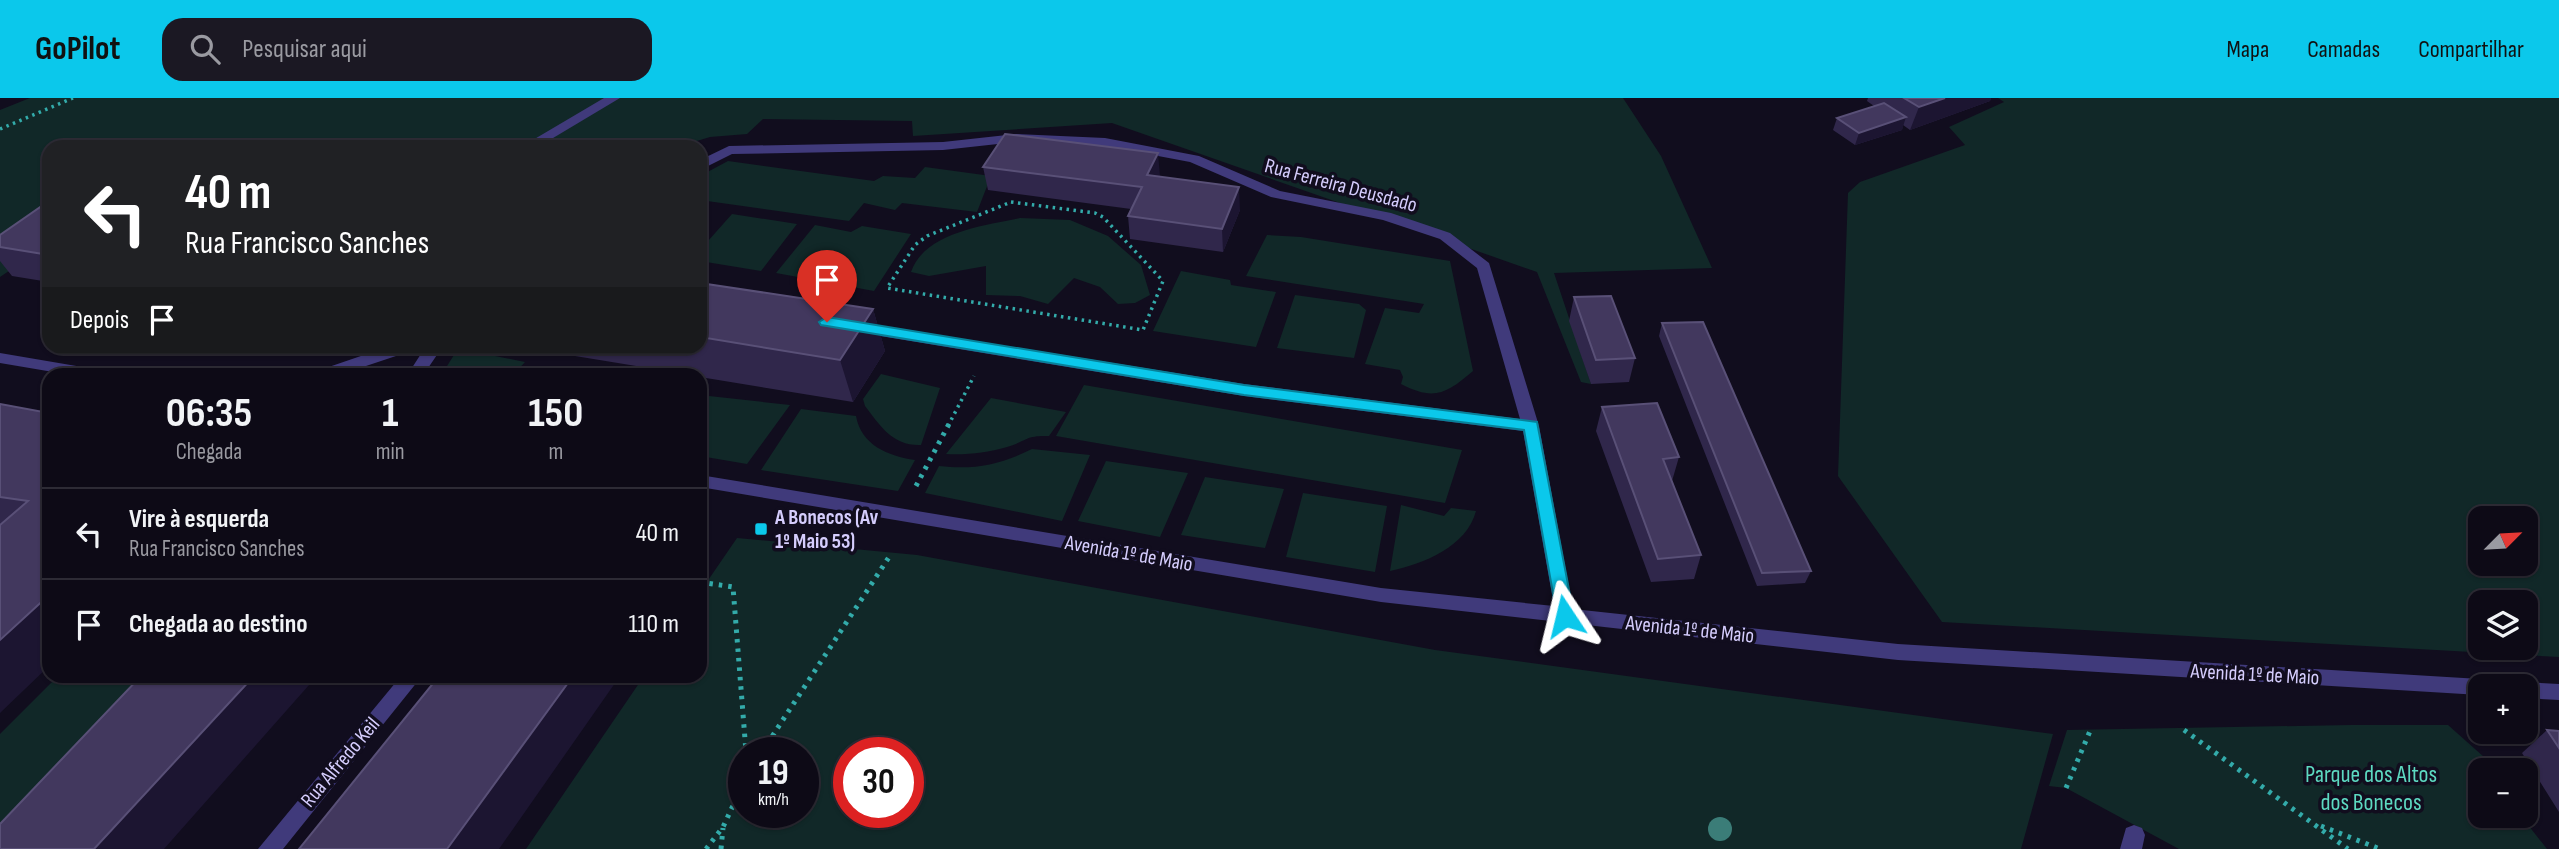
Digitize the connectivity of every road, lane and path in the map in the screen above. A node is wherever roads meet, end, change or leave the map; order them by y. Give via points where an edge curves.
1 (73, 98) edge
2 (613, 98) edge
3 (0, 129) edge
4 (540, 140) edge
5 (707, 162) edge
6 (1009, 310) joint
7 (835, 323) edge
8 (988, 349) junction
9 (384, 354) edge
10 (393, 354) edge
11 (0, 358) edge
12 (59, 368) edge
13 (343, 368) edge
14 (374, 368) edge
15 (1531, 426) junction
16 (707, 482) edge
17 (900, 514) junction
18 (891, 554) dead end
19 (707, 583) edge
20 (1565, 616) junction
21 (406, 683) edge
22 (2468, 686) edge
23 (2538, 691) edge
24 (2559, 692) edge
25 (2184, 730) dead end
26 (2090, 731) dead end
27 (745, 737) edge
28 (772, 737) edge
29 (2066, 788) dead end
30 (728, 816) edge
31 (2313, 824) junction
32 (723, 827) junction
33 (269, 849) edge
34 (706, 849) edge
35 (721, 849) edge
36 (2348, 849) edge
37 (2379, 849) edge

1 - 3 path
2 - 4 street
5 - 15 street, Rua Ferreira Deusdado via 729,150 943,146 1016,138 1105,142 1194,159 1276,194 1386,216 1446,236 1484,266
6 - 6 path via 887,288 915,245 927,236 1011,202 1103,217 1163,281 1143,330
7 - 8 street
8 - 15 street via 1244,390
8 - 17 path
9 - 13 street
10 - 14 street
11 - 12 street
15 - 20 street, Rua Ferreira Deusdado
16 - 17 street, Avenida 1º de Maio
17 - 20 street, Avenida 1º de Maio via 1381,595
18 - 28 path
19 - 27 path via 733,587
20 - 22 street, Avenida 1º de Maio via 1898,652
21 - 33 street, Rua Alfredo Keil
23 - 24 street
25 - 31 path
26 - 29 path
30 - 32 path
31 - 36 path
31 - 37 path
32 - 34 path
32 - 35 path

